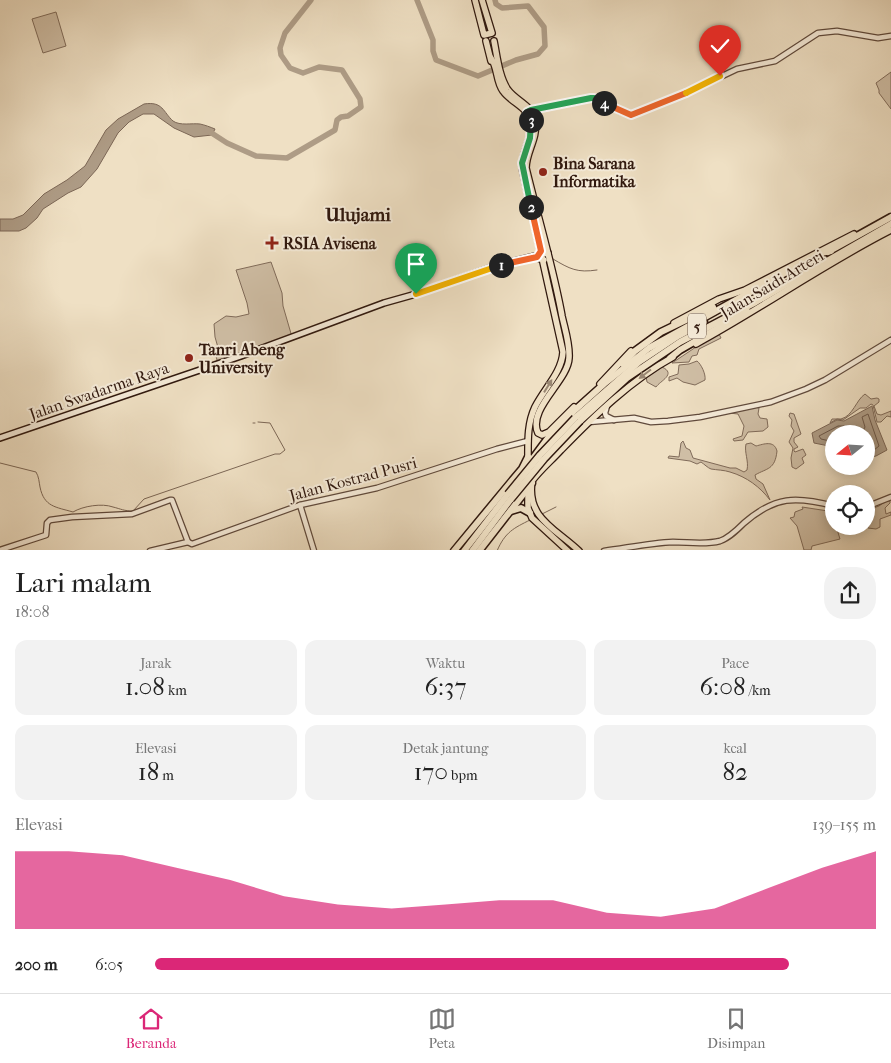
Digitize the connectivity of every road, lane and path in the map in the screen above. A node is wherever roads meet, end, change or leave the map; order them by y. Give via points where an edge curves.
1 (475, 0) edge
2 (482, 0) edge
3 (891, 36) edge
4 (485, 38) junction
5 (494, 41) dead end
6 (494, 57) junction
7 (503, 88) junction
8 (529, 111) junction
9 (891, 215) edge
10 (891, 224) edge
11 (891, 230) edge
12 (830, 251) junction
13 (543, 257) junction
14 (742, 296) junction
15 (756, 302) junction
16 (891, 340) edge
17 (670, 358) junction
18 (602, 383) junction
19 (607, 406) junction
20 (578, 419) junction
21 (615, 420) junction
22 (589, 422) junction
23 (0, 438) edge
24 (528, 441) junction
25 (540, 450) junction
26 (528, 457) junction
27 (548, 463) junction
28 (528, 465) junction
29 (538, 474) junction
30 (530, 482) junction
31 (510, 483) junction
32 (891, 497) edge
33 (520, 498) junction
34 (875, 503) edge
35 (825, 504) edge
36 (300, 505) junction
37 (511, 511) junction
38 (533, 518) junction
39 (548, 529) junction
40 (188, 542) junction
41 (0, 550) edge
42 (150, 550) edge
43 (314, 550) edge
44 (454, 550) edge
45 (464, 550) edge
46 (472, 550) edge
47 (479, 550) edge
48 (568, 550) edge
49 (579, 550) edge
50 (604, 550) edge

1 - 4 main road
2 - 4 main road via 492,33
3 - 8 street via 878,38 838,31 818,33 775,61 737,69 634,114 594,98
4 - 6 main road
5 - 6 main road
6 - 7 main road
7 - 8 main road
7 - 8 main road via 515,102
8 - 13 main road via 531,129 522,163
9 - 12 highway, 5
9 - 18 main road, Jalan Saidi Arteri via 662,329 631,351
10 - 15 highway, 5
11 - 17 main road, Jalan Saidi Arteri
12 - 14 highway via 821,252
12 - 20 highway, 5 via 678,336 624,374
13 - 18 main road, Jalan Saidi Arteri via 570,356 568,367 540,413 536,430 541,435 548,433
13 - 23 main road, Jalan Swadarma Raya via 498,265
24 -> 13 main road via 535,408 563,357
14 - 18 highway via 661,332 635,351
14 - 25 highway via 670,335 639,356 575,410
15 - 17 highway via 744,313
15 - 20 highway, 5 via 642,366
16 - 21 street via 818,383 771,402 668,421
17 -> 19 main road, Jalan Saidi Arteri via 647,372
19 - 21 street via 606,416
19 - 22 main road, Jalan Saidi Arteri
20 - 45 highway, 5, bridge via 540,454
20 - 46 highway, 5, bridge
21 - 22 street
22 - 27 main road, Jalan Saidi Arteri
24 - 26 main road
24 - 36 street, Jalan Kostrad Pusri via 377,488
25 - 27 highway via 538,460
25 - 28 highway
26 - 28 main road
26 - 31 highway
27 - 29 main road, Jalan Saidi Arteri
28 - 29 main road
28 - 30 main road
29 - 30 main road, Jalan Saidi Arteri
30 - 31 highway
30 - 33 highway
30 - 38 main road via 527,502
30 - 39 main road via 535,510
31 - 33 highway via 520,485
31 - 44 highway
32 - 34 street
33 - 37 highway
35 - 50 street via 800,499 771,504 721,541 672,542
36 - 40 street, Jalan Kostrad Pusri via 192,544
36 - 43 street
37 - 38 highway via 521,508
37 - 47 highway
38 - 39 main road
39 - 48 main road
39 - 49 main road
40 - 41 street via 171,500 131,515 50,520 46,535
40 - 42 street, Jalan Kostrad Pusri

